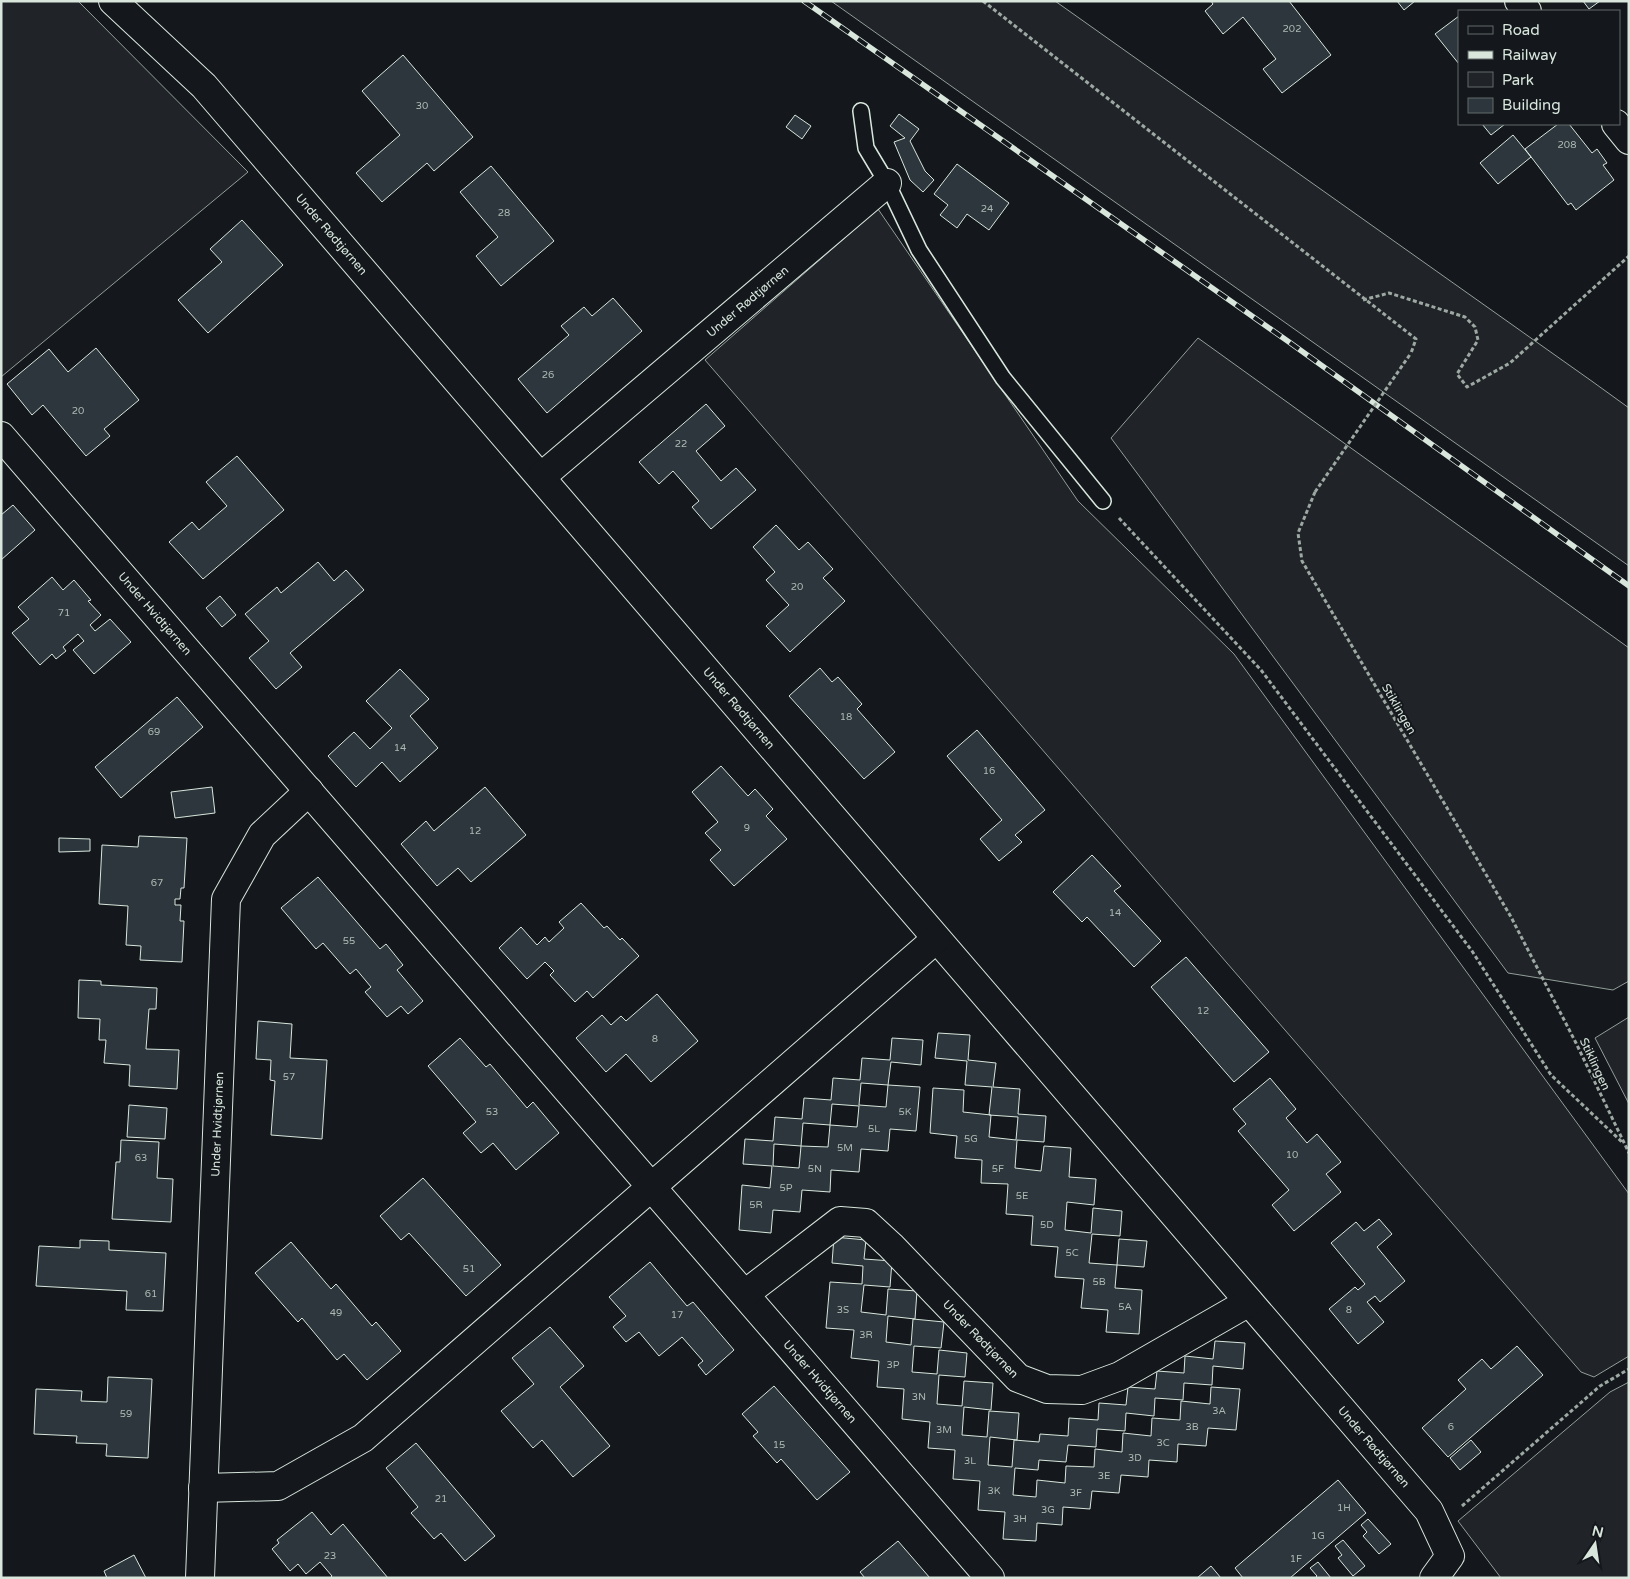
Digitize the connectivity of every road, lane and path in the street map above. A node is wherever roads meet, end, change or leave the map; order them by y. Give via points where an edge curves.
1 (113, 1) edge
2 (983, 1) edge
3 (861, 111) dead end
4 (1617, 125) edge
5 (1629, 140) edge
6 (887, 183) junction
7 (1629, 256) edge
8 (1364, 300) junction
9 (1, 436) edge
10 (540, 477) junction
11 (1103, 501) joint
12 (309, 791) junction
13 (936, 939) junction
14 (1622, 1142) junction
15 (1629, 1153) edge
16 (651, 1186) junction
17 (745, 1294) junction
18 (1249, 1302) junction
19 (1629, 1369) edge
20 (203, 1488) junction
21 (1437, 1528) junction
22 (200, 1578) edge
23 (990, 1578) edge
24 (1434, 1578) edge

1 - 10 street, Under Rødtjørnen via 204,86
2 - 8 path
3 - 6 lane via 866,148
4 - 5 street
6 - 10 street, Under Rødtjørnen
6 - 11 lane via 919,250 1003,378
7 - 8 path via 1510,363 1468,387 1457,374 1478,340 1476,326 1465,317 1390,293
8 - 14 path, Stiklingen, bridge via 1416,339 1411,353 1315,492 1298,532 1302,561 1511,917 1576,1043
9 - 12 street, Under Hvidtjørnen
10 - 13 street, Under Rødtjørnen
11 - 14 path via 1261,670 1472,951 1551,1075
12 - 16 street, Under Hvidtjørnen
12 - 20 street, Under Hvidtjørnen via 262,835 226,898
13 - 16 street
13 - 18 street, Under Rødtjørnen
14 - 15 path, Stiklingen
16 - 17 street, Under Hvidtjørnen
16 - 20 street via 363,1438 278,1486
17 - 18 street, Under Rødtjørnen via 840,1221 866,1223 1018,1378 1047,1390 1082,1390 1120,1376
17 - 23 street, Under Hvidtjørnen
18 - 21 street, Under Rødtjørnen via 1429,1511
19 - 21 path via 1600,1386
20 - 22 street, Under Hvidtjørnen
21 - 24 street, Under Rødtjørnen via 1450,1556

